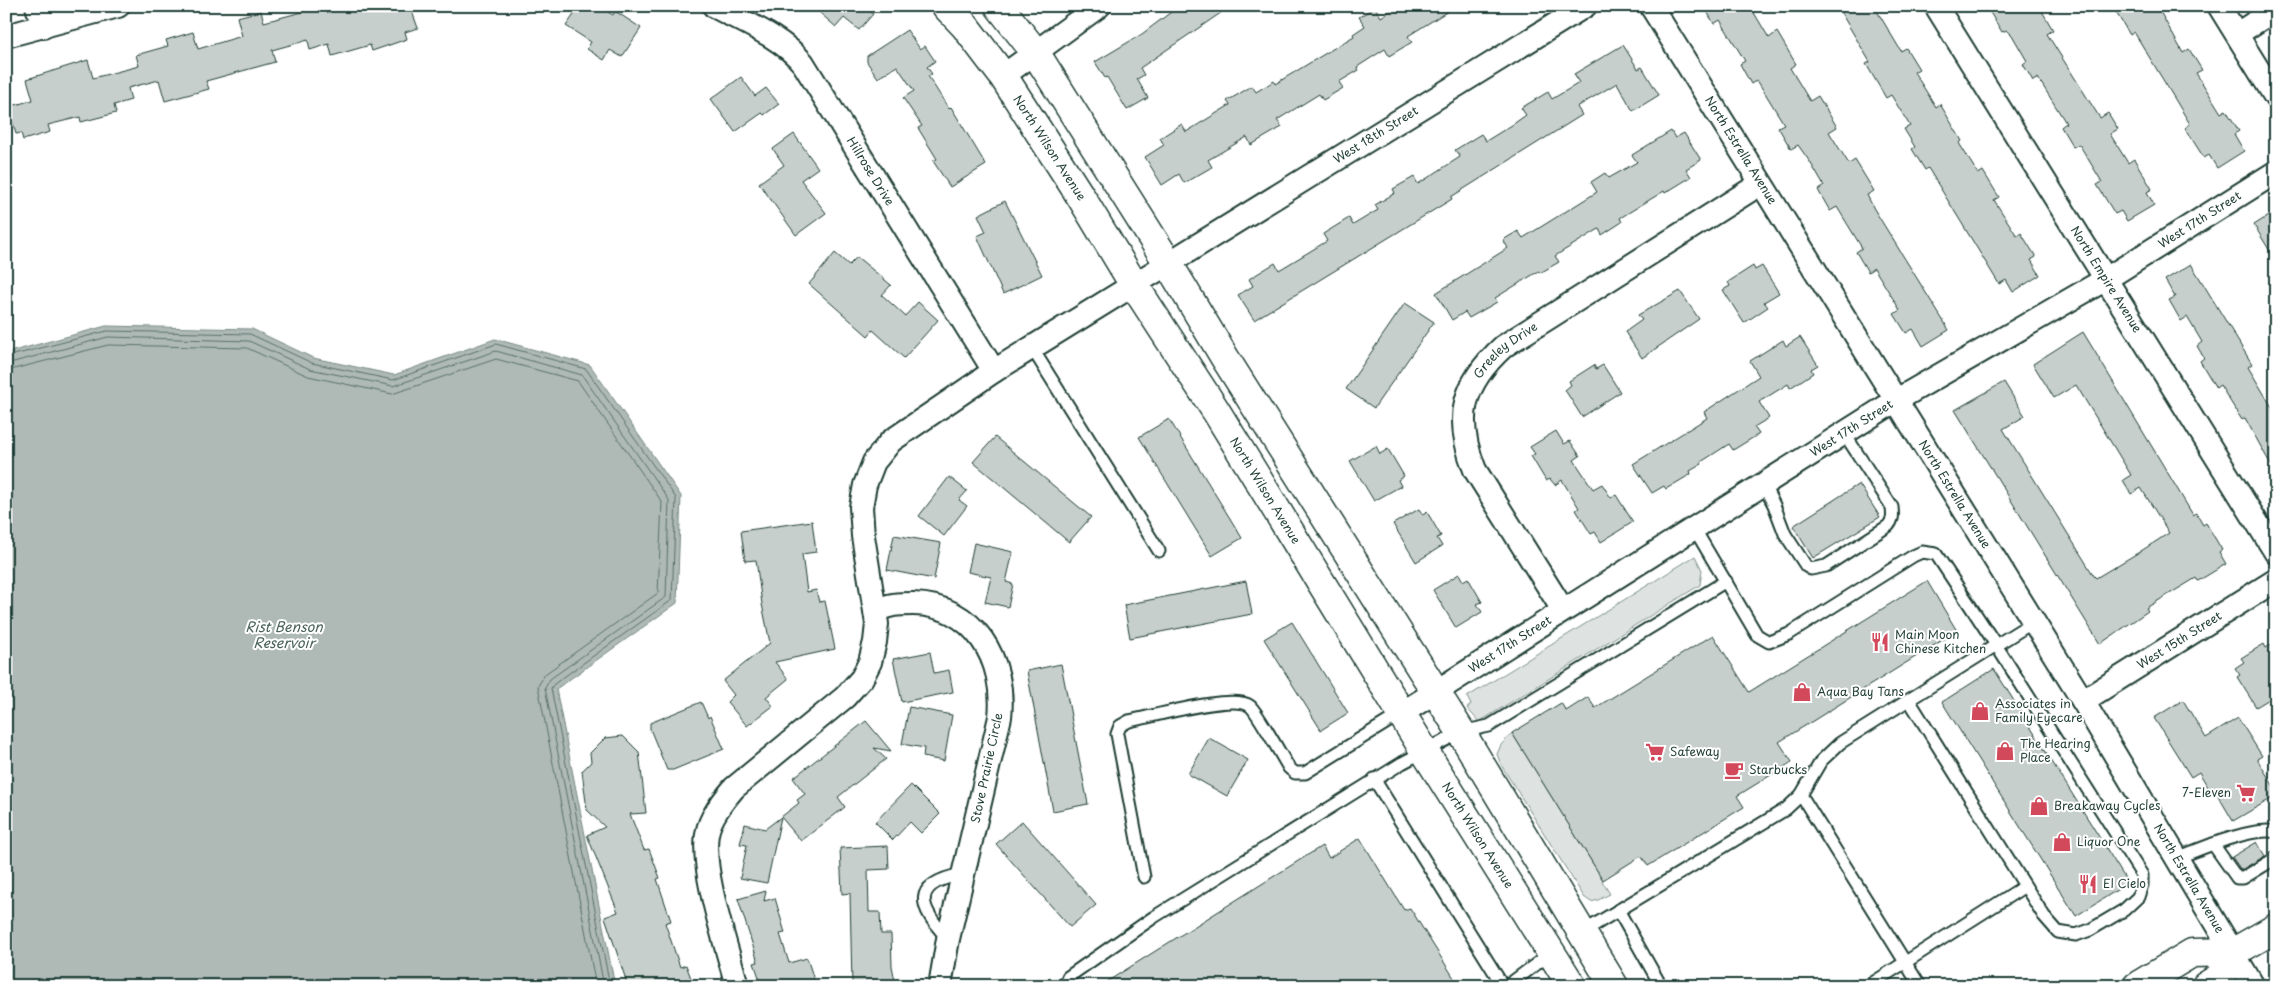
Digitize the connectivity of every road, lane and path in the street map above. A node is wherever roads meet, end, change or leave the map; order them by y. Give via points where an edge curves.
1 (118, 6) edge
2 (714, 6) edge
3 (946, 6) edge
4 (999, 6) edge
5 (1098, 6) edge
6 (1585, 6) edge
7 (1651, 6) edge
8 (1936, 6) edge
9 (2220, 6) edge
10 (2276, 9) edge
11 (40, 17) edge
12 (2237, 34) junction
13 (6, 36) edge
14 (1035, 52) junction
15 (1003, 76) junction
16 (2276, 98) edge
17 (2276, 172) edge
18 (1760, 184) junction
19 (1168, 263) junction
20 (2106, 279) junction
21 (1134, 285) junction
22 (1032, 348) junction
23 (994, 371) junction
24 (1895, 401) junction
25 (1844, 433) junction
26 (1763, 484) junction
27 (1694, 528) junction
28 (1159, 551) dead end
29 (2276, 553) edge
30 (1726, 581) junction
31 (2275, 582) edge
32 (1563, 610) junction
33 (876, 611) junction
34 (2033, 622) junction
35 (1996, 645) junction
36 (1434, 692) junction
37 (1909, 700) junction
38 (2083, 701) junction
39 (1402, 713) junction
40 (1461, 732) junction
41 (1425, 752) junction
42 (1374, 780) junction
43 (1801, 795) junction
44 (1475, 832) junction
45 (2276, 832) edge
46 (2212, 844) junction
47 (2177, 858) junction
48 (2276, 858) edge
49 (963, 874) junction
50 (1144, 877) dead end
51 (2025, 886) junction
52 (1618, 910) junction
53 (2276, 928) edge
54 (1581, 933) junction
55 (948, 939) junction
56 (2234, 952) junction
57 (1551, 953) junction
58 (1906, 962) junction
59 (737, 986) edge
60 (940, 986) edge
61 (1064, 986) edge
62 (1502, 986) edge
63 (1507, 986) edge
64 (1572, 986) edge
65 (1614, 986) edge
66 (1661, 986) edge
67 (1868, 986) edge
68 (1920, 986) edge
69 (2137, 986) edge
70 (2206, 986) edge
71 (2253, 986) edge

1 - 11 street
2 - 23 street, Hillrose Drive via 775,38 803,63
3 - 15 main road, North Wilson Avenue
4 - 14 main road
5 - 14 street
6 - 19 street, West 18th Street
7 - 18 street, North Estrella Avenue
8 - 20 street, North Empire Avenue
9 - 12 street
10 - 12 street
11 - 13 street
12 - 16 street
14 - 15 street
14 - 19 main road
15 - 21 main road, North Wilson Avenue
17 - 20 street, West 17th Street
18 - 24 street, North Estrella Avenue
18 - 32 street, Greeley Drive via 1504,346 1476,376 1469,391 1462,420 1467,450 1475,470
19 - 21 street, West 18th Street
19 - 36 main road
20 - 24 street, West 17th Street
20 - 29 street, North Empire Avenue
21 - 22 street
21 - 39 main road, North Wilson Avenue via 1216,411
22 - 23 street
22 - 28 lane
23 - 33 street via 891,441 874,462 861,507 862,536
24 - 25 street, West 17th Street
24 - 34 street, North Estrella Avenue
25 - 26 street, West 17th Street
25 - 26 lane via 1892,507 1893,515 1888,526 1826,566 1811,569 1806,566 1785,534
26 - 27 street, West 17th Street
27 - 30 lane
27 - 32 street, West 17th Street
30 - 35 lane via 1757,635 1763,640 1774,641 1913,556 1929,552 1940,558
30 - 40 lane via 1489,726
31 - 38 street, West 15th Street
32 - 36 street, West 17th Street
33 - 49 street, Stove Prairie Circle via 891,604 924,604 958,617 984,641 996,668 1002,698 1000,717
33 - 59 street via 876,642 870,662 854,688 734,788 722,802 707,833 709,876
34 - 35 lane
34 - 38 street, North Estrella Avenue
35 - 37 lane
35 - 51 lane via 2142,875 2138,897 2124,910 2076,935 2058,932
36 - 39 street, West 17th Street
36 - 40 main road
37 - 43 lane via 1829,751
37 - 51 lane
38 - 47 street, North Estrella Avenue
39 - 41 main road, North Wilson Avenue
39 - 50 lane via 1305,773 1295,773 1289,768 1250,706 1235,701 1129,721 1120,726 1117,734
40 - 41 lane
40 - 54 main road
41 - 42 lane
41 - 44 main road, North Wilson Avenue
42 - 61 lane via 1154,917 1068,977
42 - 62 lane
43 - 52 lane via 1786,809
43 - 58 lane
44 - 54 main road via 1507,855 1551,922 1565,934
44 - 57 main road, North Wilson Avenue
45 - 46 lane via 2250,834
46 - 47 lane
46 - 48 lane via 2237,878 2243,878
47 - 56 street, North Estrella Avenue
49 - 55 street, Stove Prairie Circle
49 - 55 lane via 945,878 925,893 923,902 927,914
51 - 58 lane
52 - 54 lane
52 - 66 lane
53 - 56 main road
54 - 65 main road
55 - 60 street, Stove Prairie Circle
56 - 69 main road via 2192,953
56 - 70 main road via 2219,978
56 - 71 street, North Estrella Avenue
57 - 63 lane
57 - 64 main road, North Wilson Avenue
58 - 67 lane
58 - 68 lane

